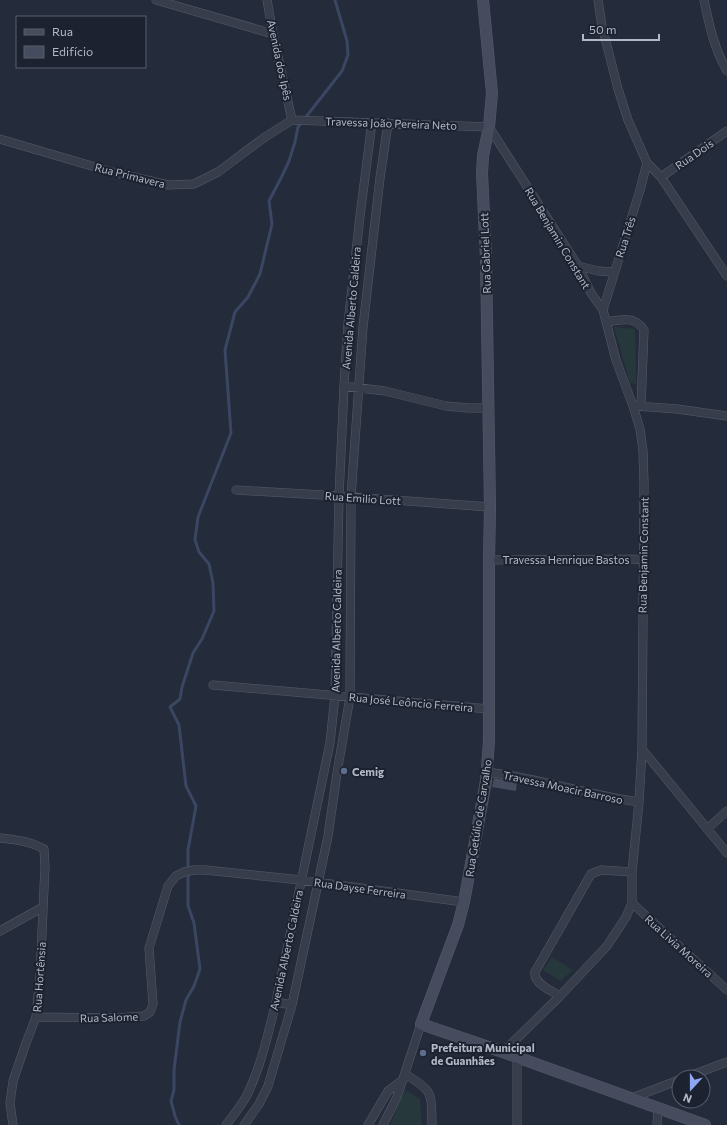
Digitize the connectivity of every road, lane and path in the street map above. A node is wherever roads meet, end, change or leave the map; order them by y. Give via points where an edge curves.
1 (156, 0) edge
2 (267, 0) edge
3 (483, 0) edge
4 (598, 0) edge
5 (704, 0) edge
6 (273, 34) junction
7 (727, 71) edge
8 (294, 120) junction
9 (372, 122) junction
10 (388, 123) junction
11 (489, 127) junction
12 (727, 131) edge
13 (0, 139) edge
14 (647, 163) junction
15 (661, 177) junction
16 (578, 266) junction
17 (614, 272) junction
18 (727, 276) edge
19 (603, 310) junction
20 (606, 322) junction
21 (344, 386) junction
22 (359, 388) junction
23 (637, 406) junction
24 (489, 408) junction
25 (727, 416) edge
26 (236, 490) dead end
27 (339, 496) junction
28 (351, 497) junction
29 (490, 507) junction
30 (643, 559) junction
31 (489, 560) junction
32 (213, 685) dead end
33 (335, 696) junction
34 (350, 697) junction
35 (489, 709) junction
36 (642, 748) junction
37 (487, 772) junction
38 (639, 802) junction
39 (727, 811) edge
40 (707, 829) junction
41 (0, 838) edge
42 (727, 853) edge
43 (184, 872) joint
44 (632, 872) junction
45 (301, 880) junction
46 (318, 883) junction
47 (464, 902) junction
48 (632, 903) junction
49 (43, 907) junction
50 (0, 931) edge
51 (727, 990) edge
52 (560, 996) junction
53 (276, 1002) junction
54 (292, 1005) junction
55 (36, 1017) junction
56 (421, 1024) junction
57 (503, 1052) junction
58 (516, 1057) junction
59 (727, 1062) edge
60 (708, 1069) edge
61 (404, 1077) junction
62 (671, 1083) edge
63 (632, 1098) junction
64 (658, 1107) junction
65 (13, 1125) edge
66 (226, 1125) edge
67 (244, 1125) edge
68 (368, 1125) edge
69 (383, 1125) edge
70 (432, 1125) edge
71 (517, 1125) edge
72 (658, 1125) edge
73 (705, 1125) edge

1 - 6 street
2 - 6 street, Avenida dos Ipês
3 - 11 street, Rua Gabriel Lott via 492,92
4 - 14 street via 618,89 628,120
5 - 7 street via 711,32
6 - 8 street, Avenida dos Ipês
8 - 9 street, Travessa João Pereira Neto
8 - 13 street, Rua Primavera via 264,137 218,172 194,184 168,184 112,172
9 - 10 street, Travessa João Pereira Neto
9 - 21 street, Avenida Alberto Caldeira via 349,316
10 - 11 street, Travessa João Pereira Neto
10 - 22 street, Avenida Alberto Caldeira via 363,327
11 - 16 street, Rua Benjamin Constant
11 - 24 street, Rua Gabriel Lott via 482,173
12 - 15 street, Rua Dois
14 - 15 street
14 - 17 street, Rua Três
15 - 18 street
16 - 17 street
16 - 19 street, Rua Benjamin Constant via 591,293
17 - 19 street, Rua Três
19 - 20 street, Rua Benjamin Constant
20 - 23 street, Rua Benjamin Constant via 616,360
20 - 23 street via 630,320 639,323 644,330
21 - 22 street
21 - 27 street, Avenida Alberto Caldeira
22 - 24 street via 385,391 446,406
22 - 28 street, Avenida Alberto Caldeira
23 - 25 street
23 - 30 street, Rua Benjamin Constant via 643,451
24 - 29 street, Rua Gabriel Lott
26 - 27 street, Rua Emilio Lott
27 - 28 street, Rua Emilio Lott
27 - 33 street, Avenida Alberto Caldeira
28 - 29 street, Rua Emilio Lott
28 - 34 street, Avenida Alberto Caldeira
29 - 31 street, Rua Getúlio de Carvalho
30 - 31 street, Travessa Henrique Bastos
30 - 36 street, Rua Benjamin Constant
31 - 35 street, Rua Getúlio de Carvalho
32 - 33 street, Rua José Leôncio Ferreira
33 - 34 street, Rua José Leôncio Ferreira
33 - 45 street, Avenida Alberto Caldeira via 330,743
34 - 35 street, Rua José Leôncio Ferreira
34 - 46 street, Avenida Alberto Caldeira
35 - 37 street, Rua Getúlio de Carvalho
36 - 38 street, Rua Benjamin Constant
36 - 40 street
37 - 38 street, Travessa Moacir Barroso
37 - 47 street, Rua Getúlio de Carvalho
38 - 44 street, Rua Benjamin Constant
39 - 40 street
40 - 42 street
41 - 49 street, Rua Hortênsia via 20,840 44,849
43 - 45 street, Rua Dayse Ferreira via 205,870
43 - 55 street, Rua Salome via 176,876 168,886 150,941 153,1004 150,1012 144,1016 117,1018
44 - 48 street, Rua Benjamin Constant
44 - 52 street via 601,870 591,874 535,972 537,981
45 - 46 street, Rua Dayse Ferreira
45 - 53 street, Avenida Alberto Caldeira
46 - 47 street, Rua Dayse Ferreira
46 - 54 street, Avenida Alberto Caldeira
47 - 56 street, Rua Getúlio de Carvalho
48 - 51 street, Rua Livia Moreira
48 - 52 street, Rua Benjamin Constant via 607,946
49 - 50 street
49 - 55 street, Rua Hortênsia
52 - 57 street, Rua Benjamin Constant
53 - 54 street
53 - 66 street, Avenida Alberto Caldeira via 253,1082 245,1099
54 - 67 street, Avenida Alberto Caldeira via 268,1086
55 - 65 street, Rua Hortênsia via 14,1081 10,1103
56 - 57 street
56 - 61 street
57 - 58 street
58 - 63 street
58 - 71 street
59 - 60 street
61 - 68 street via 388,1091
61 - 69 street
61 - 70 street via 423,1086 429,1092
62 - 63 street
63 - 64 street
64 - 72 street
64 - 73 street

